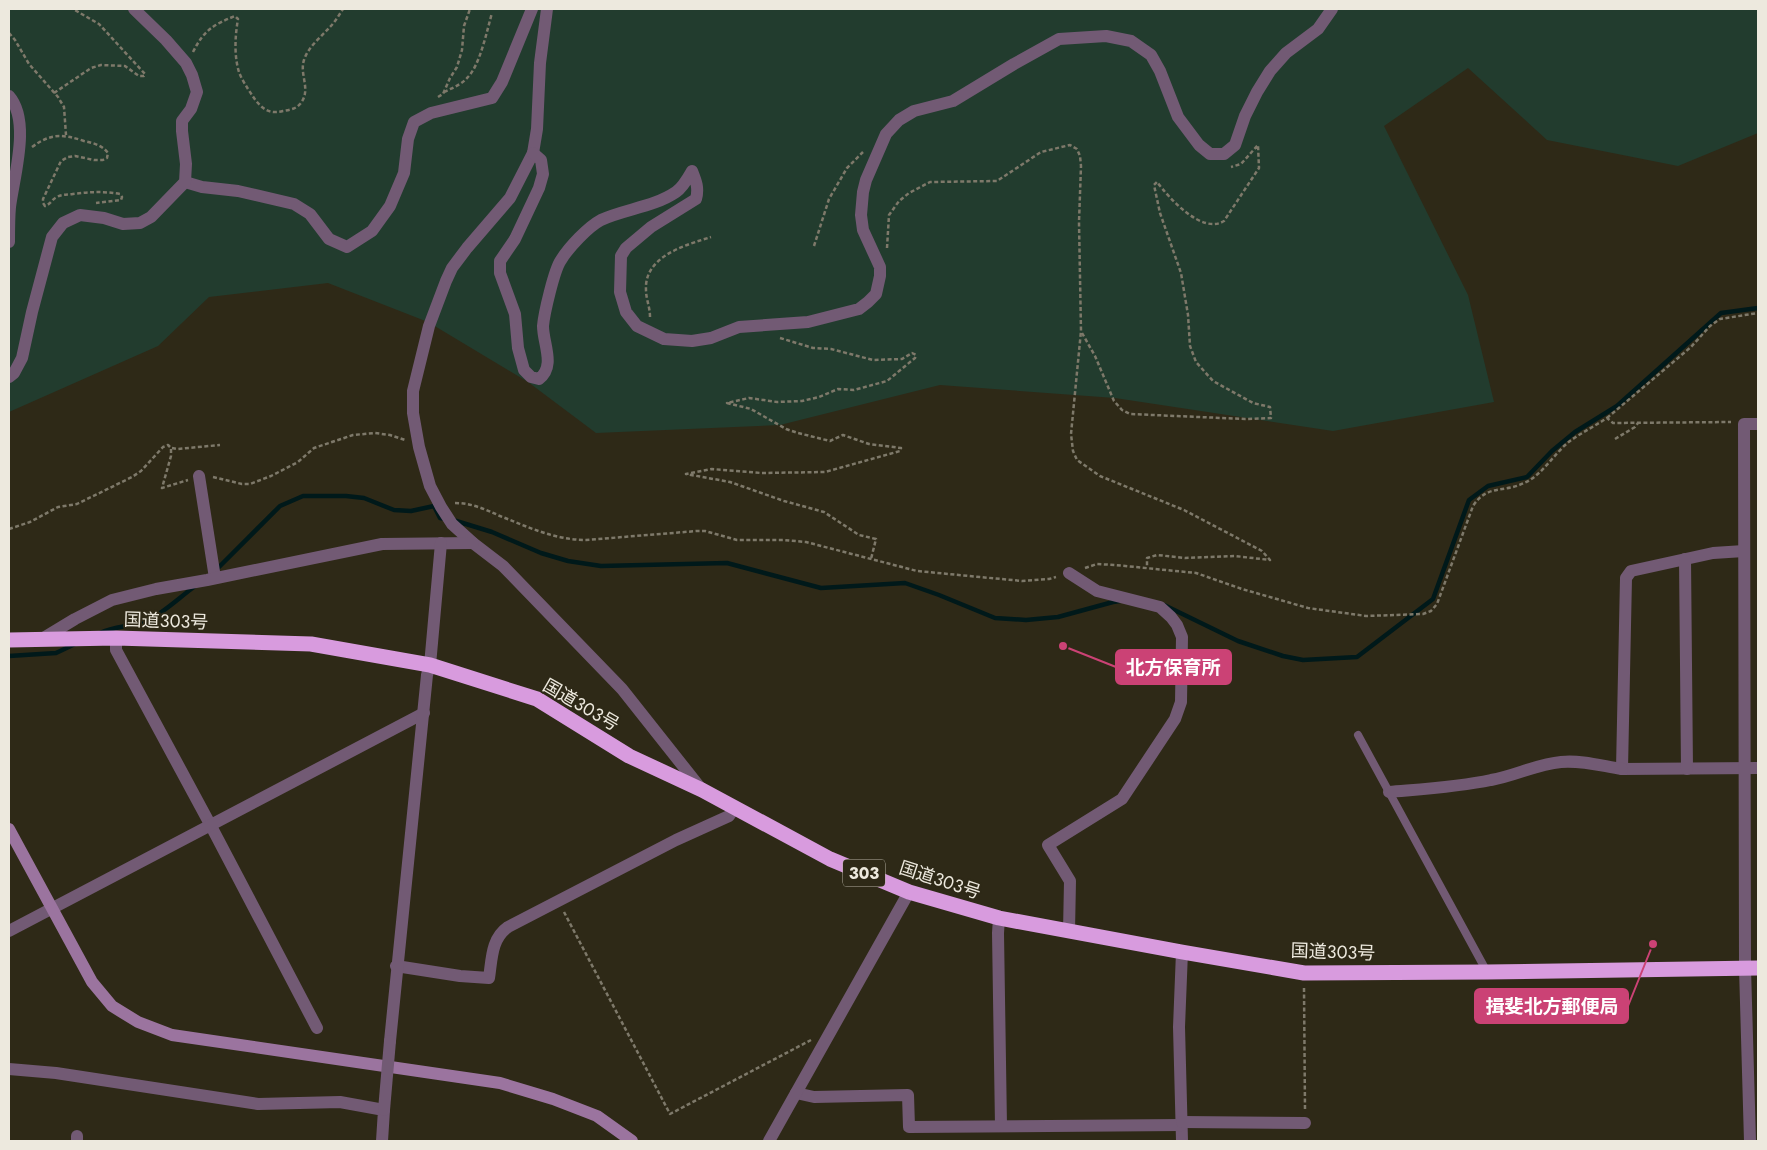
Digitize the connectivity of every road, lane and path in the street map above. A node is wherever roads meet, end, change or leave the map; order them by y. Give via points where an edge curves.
1 (73, 9) edge
2 (134, 9) edge
3 (343, 9) edge
4 (470, 9) edge
5 (532, 9) edge
6 (547, 9) edge
7 (1332, 9) edge
8 (492, 12) dead end
9 (9, 33) edge
10 (186, 64) junction
11 (443, 92) junction
12 (54, 93) junction
13 (9, 96) edge
14 (431, 113) junction
15 (66, 136) junction
16 (868, 147) dead end
17 (19, 152) junction
18 (533, 153) junction
19 (1231, 167) dead end
20 (185, 182) junction
21 (83, 216) junction
22 (711, 237) dead end
23 (9, 242) edge
24 (814, 246) dead end
25 (886, 252) dead end
26 (1758, 313) edge
27 (648, 331) junction
28 (1081, 331) junction
29 (772, 336) dead end
30 (9, 377) edge
31 (1607, 418) junction
32 (1638, 423) junction
33 (1744, 424) junction
34 (1758, 424) edge
35 (1616, 439) dead end
36 (220, 445) dead end
37 (171, 448) dead end
38 (199, 476) dead end
39 (441, 507) junction
40 (441, 543) junction
41 (472, 543) junction
42 (1744, 551) junction
43 (1685, 559) junction
44 (872, 560) junction
45 (1147, 567) junction
46 (1069, 573) junction
47 (215, 578) junction
48 (116, 638) junction
49 (42, 639) junction
50 (9, 640) edge
51 (430, 665) junction
52 (424, 713) junction
53 (1358, 735) dead end
54 (1745, 768) junction
55 (1758, 768) edge
56 (1622, 769) junction
57 (1687, 769) junction
58 (702, 790) junction
59 (1389, 792) junction
60 (735, 807) junction
61 (211, 826) junction
62 (9, 829) edge
63 (909, 892) junction
64 (558, 902) junction
65 (51, 907) junction
66 (999, 918) junction
67 (9, 930) edge
68 (1069, 931) junction
69 (1182, 952) junction
70 (396, 966) junction
71 (1752, 968) edge
72 (1487, 972) junction
73 (1304, 973) junction
74 (317, 1028) dead end
75 (828, 1036) junction
76 (9, 1069) edge
77 (796, 1093) junction
78 (384, 1110) junction
79 (1305, 1123) joint
80 (1182, 1124) junction
81 (1001, 1126) junction
82 (382, 1141) edge
83 (632, 1141) edge
84 (769, 1141) edge
85 (1182, 1141) edge
86 (1750, 1141) edge

1 - 12 path via 99,24 145,74 139,76 125,66 101,65 91,68
2 - 10 street
3 - 10 path via 304,60 304,97 292,110 275,113 266,111 257,103 239,73 235,43 238,19 235,16 203,34
4 - 11 path via 457,67
5 - 14 street via 502,82 492,98
6 - 18 street via 540,63 538,129
7 - 27 street via 1318,29 1286,53 1270,71 1253,100 1235,145 1224,154 1210,154 1199,145 1178,117 1151,55 1131,40 1106,36 1059,39 953,101 914,111 899,120 886,134 866,180 861,215 863,230 880,267 880,276 876,294 859,309 808,322 738,328 692,341 664,339
8 - 11 path via 471,74
9 - 12 path via 29,64
10 - 20 street via 197,92 182,121
11 - 14 path
12 - 15 path via 64,107
13 - 17 street via 19,114
14 - 20 street via 414,122 408,139 404,173 390,206 372,231 347,247 329,239 310,214 294,204
15 - 17 path via 46,138
15 - 21 path via 97,144 108,153 107,158 94,160 75,156 61,162 43,204 49,205 62,195 86,192 102,191 122,197 85,206
16 - 24 path via 847,168 829,199
17 - 23 street via 10,206
18 - 27 street via 541,160 543,174 539,188 515,239 500,261 500,274 515,314 524,370 531,378 539,379 546,374 543,325 560,260 584,232 599,221 640,208 677,191 692,171 698,184 696,199 651,227 621,256 620,292 626,312 637,326
18 - 39 street via 510,198 452,268 429,326 413,391 413,413 430,486
19 - 28 path via 1241,164 1258,145 1259,168 1219,224 1201,221 1184,211 1157,182 1154,185 1181,273 1190,346 1196,362 1213,381 1253,403 1270,407 1271,418 1130,414 1114,401
20 - 21 street via 152,217 140,223 123,224
21 - 30 street via 63,223 52,237 22,358
22 - 27 path via 675,250 660,259 652,269 647,277 646,290 650,310
25 - 28 path via 889,215 909,193 930,182 996,181 1041,152 1070,145 1077,149 1081,166
26 - 31 path via 1720,319
28 - 45 path via 1071,434 1076,460 1100,476 1184,510 1262,551 1270,560 1157,555 1148,558
29 - 44 path via 873,360 916,355 888,381 854,390 838,389 802,401 749,398 727,404 751,409 798,433 830,440 843,435 869,444 896,446 901,448 900,451 825,472 761,473 712,469 686,474 730,482 824,512 859,535 876,538
31 - 32 path via 1614,423
31 - 45 path via 1570,441 1534,478 1510,488 1492,490 1477,499 1437,604 1423,614 1366,616 1308,608 1242,590 1196,573
32 - 33 path
32 - 35 path
33 - 34 street
33 - 42 street
36 - 37 path
38 - 47 street
39 - 41 street via 452,524
39 - 44 path via 454,503 475,505 547,535 570,540 705,531 737,540 806,542
40 - 41 street
40 - 47 street via 382,544
40 - 51 street
41 - 58 street via 503,566 622,688
42 - 43 street
42 - 54 street
43 - 56 street via 1631,571 1626,578
43 - 57 street
44 - 46 path via 917,571 1022,581 1049,579
45 - 46 path via 1097,564
46 - 68 street via 1097,591 1160,607 1178,625 1182,637 1181,702 1175,719 1122,799 1048,845 1070,881
47 - 49 street via 156,588 112,600
48 - 49 highway, 国道303号 / 303
48 - 51 highway, 国道303号 / 303 via 311,644
48 - 61 street via 116,650
49 - 50 highway, 国道303号 / 303
51 - 52 street
51 - 58 highway, 国道303号 / 303 via 537,699 629,756
52 - 61 street
52 - 70 street
53 - 59 lane
54 - 55 street
54 - 57 street
54 - 71 street
56 - 57 street
56 - 59 street via 1561,762 1492,780
58 - 60 highway, 国道303号 / 303
59 - 72 lane
60 - 63 highway, 国道303号 / 303 via 830,859
60 - 64 street via 729,816
61 - 65 street
61 - 74 street
62 - 65 street
63 - 66 highway, 国道303号 / 303
63 - 75 street
64 - 70 street via 499,933 489,978
64 - 75 path via 670,1114 794,1048
65 - 67 street
65 - 83 street via 92,982 112,1006 146,1025 172,1035 500,1083 597,1116
66 - 68 highway, 国道303号 / 303
66 - 81 street
68 - 69 highway, 国道303号 / 303
69 - 73 highway, 国道303号 / 303
69 - 80 street via 1179,1027
70 - 78 street, bridge
71 - 72 highway, 国道303号 / 303
71 - 86 street
72 - 73 highway, 国道303号 / 303
73 - 79 path
75 - 77 street
76 - 78 street via 56,1073 258,1104 340,1102
77 - 81 street via 814,1097 908,1095 909,1127
77 - 84 street
78 - 82 street
79 - 80 street
80 - 81 street
80 - 85 street

